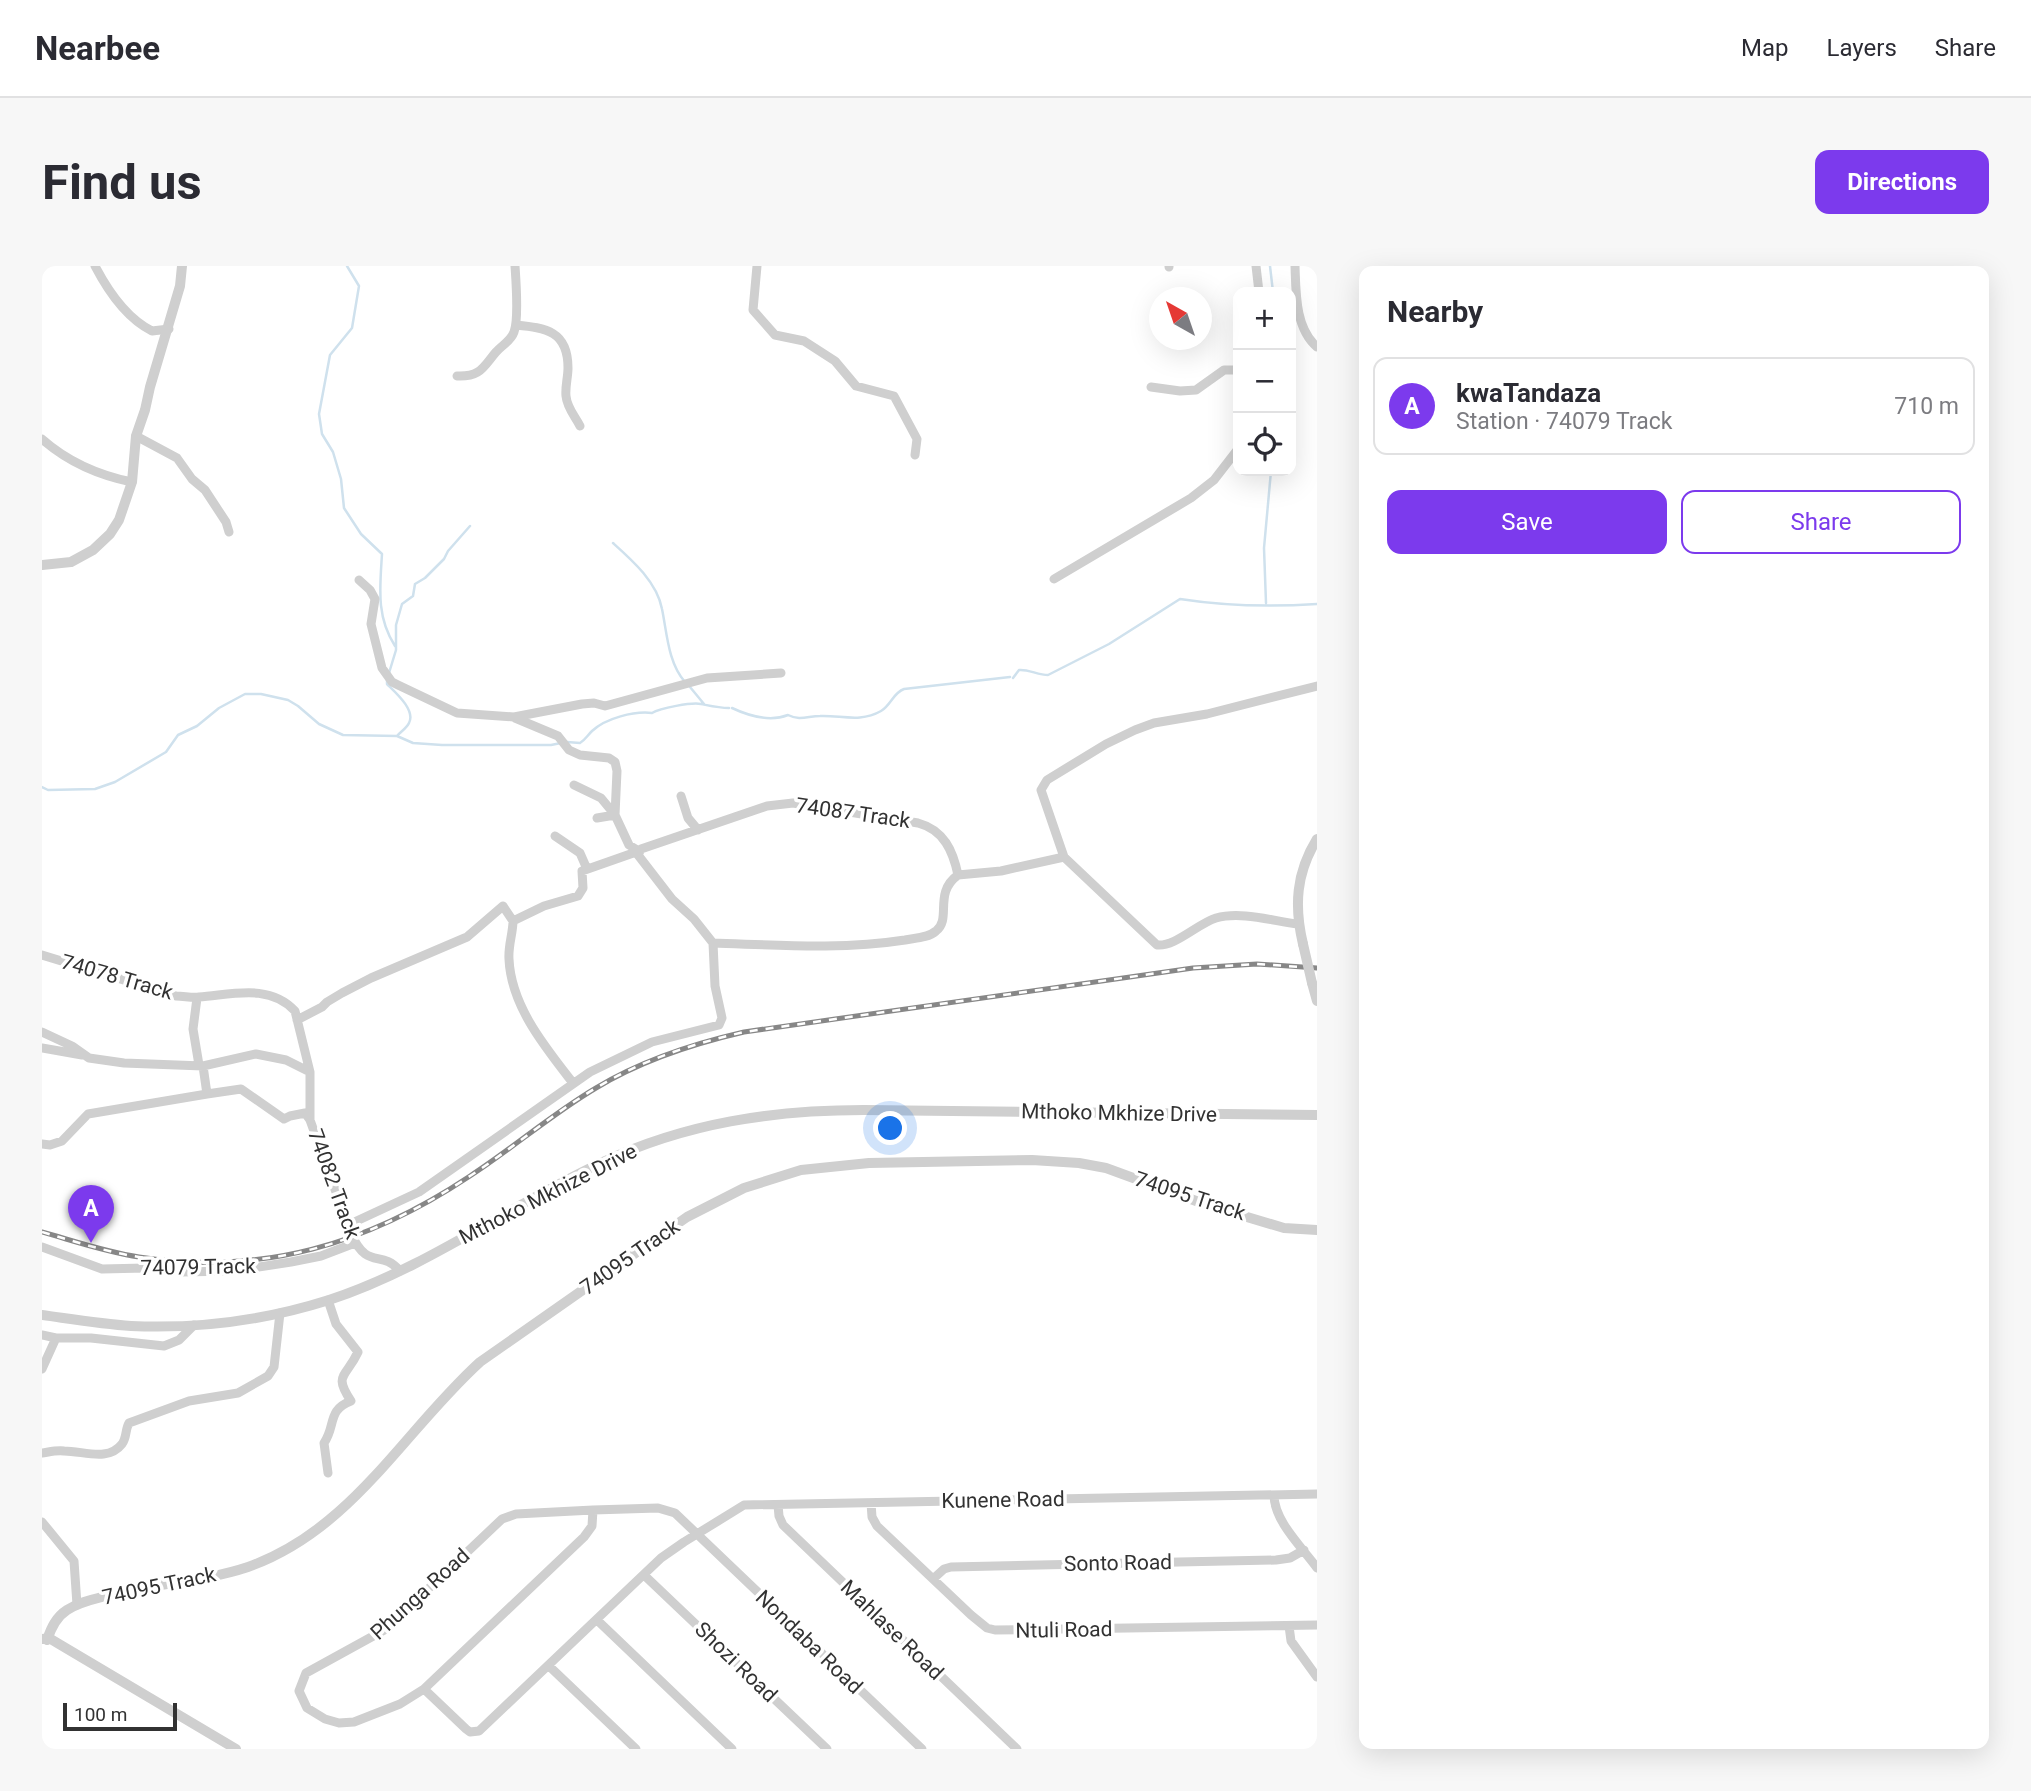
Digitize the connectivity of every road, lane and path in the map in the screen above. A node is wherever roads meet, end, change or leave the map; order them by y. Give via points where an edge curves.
1 (95, 266) edge
2 (182, 266) edge
3 (515, 266) edge
4 (757, 266) edge
5 (1256, 266) edge
6 (1296, 266) edge
7 (1258, 287) edge
8 (516, 325) junction
9 (169, 329) junction
10 (1317, 347) edge
11 (1233, 370) edge
12 (457, 376) dead end
13 (1152, 387) dead end
14 (580, 426) dead end
15 (136, 436) junction
16 (42, 439) edge
17 (915, 455) dead end
18 (1233, 455) edge
19 (132, 482) junction
20 (229, 532) dead end
21 (42, 565) edge
22 (1054, 579) dead end
23 (359, 580) dead end
24 (781, 673) dead end
25 (1317, 686) edge
26 (514, 718) junction
27 (575, 785) dead end
28 (681, 796) dead end
29 (615, 815) junction
30 (597, 818) dead end
31 (698, 830) junction
32 (555, 836) dead end
33 (1317, 839) edge
34 (639, 851) junction
35 (1064, 857) junction
36 (587, 869) junction
37 (958, 875) junction
38 (513, 921) junction
39 (1298, 924) junction
40 (713, 943) junction
41 (42, 955) edge
42 (197, 998) junction
43 (1317, 1001) edge
44 (298, 1020) junction
45 (42, 1032) edge
46 (42, 1048) edge
47 (89, 1058) junction
48 (201, 1065) junction
49 (310, 1072) junction
50 (573, 1083) junction
51 (207, 1094) junction
52 (1317, 1115) edge
53 (310, 1120) junction
54 (42, 1144) edge
55 (348, 1225) junction
56 (1317, 1230) edge
57 (355, 1243) junction
58 (42, 1247) edge
59 (400, 1271) junction
60 (328, 1300) junction
61 (280, 1313) junction
62 (42, 1315) edge
63 (194, 1325) junction
64 (42, 1335) edge
65 (56, 1338) junction
66 (42, 1369) edge
67 (42, 1454) edge
68 (328, 1473) dead end
69 (1274, 1494) junction
70 (1317, 1494) edge
71 (872, 1503) junction
72 (778, 1505) junction
73 (593, 1510) junction
74 (42, 1522) edge
75 (697, 1534) junction
76 (1304, 1550) junction
77 (1317, 1568) edge
78 (644, 1575) junction
79 (933, 1579) junction
80 (77, 1605) junction
81 (597, 1620) junction
82 (1317, 1625) edge
83 (1289, 1626) junction
84 (44, 1639) edge
85 (549, 1666) junction
86 (1317, 1678) edge
87 (424, 1689) junction
88 (633, 1748) edge
89 (236, 1749) edge
90 (732, 1749) edge
91 (827, 1749) edge
92 (922, 1749) edge
93 (1017, 1749) edge

1 - 9 street via 134,320 152,331
2 - 9 street
3 - 8 street
4 - 17 street via 752,302 755,315 775,335 804,341 835,361 856,386 894,396 917,439
5 - 7 street
6 - 10 street via 1301,320
8 - 12 street via 511,338 486,366 473,375
8 - 14 street via 543,328 562,342 568,364 566,397
9 - 15 street
11 - 13 street via 1224,370 1191,391
15 - 19 street
15 - 20 street via 177,458 205,490
16 - 19 street via 95,472
18 - 22 street via 1214,480 1191,498
19 - 21 street via 118,520 102,543 71,562
23 - 26 street via 375,599 371,624 382,668 392,682 457,713
24 - 26 street via 707,678 605,706 594,703
25 - 35 street via 1154,723 1106,744 1047,780 1042,797
26 - 29 street via 558,736 569,750 612,759 617,771
27 - 29 street via 601,798
28 - 31 street via 688,818
29 - 30 street
29 - 34 street via 629,845
31 - 34 street, 74087 Track
31 - 37 street, 74087 Track via 793,803 897,818 925,824 945,839
32 - 36 street via 580,853
33 - 39 street via 1301,874
34 - 36 street, 74087 Track
34 - 40 street via 672,899
35 - 37 street
35 - 39 street via 1157,945 1169,945 1204,923 1231,916
36 - 38 street via 582,871 583,888 578,896
37 - 40 street via 946,890 942,924 930,935 860,946
38 - 44 street via 503,906 467,937 371,978
38 - 50 street via 508,955 517,993 535,1032
39 - 43 street, bridge
40 - 50 street via 722,1018 719,1025 652,1042
41 - 42 street, 74078 Track via 176,996
42 - 44 street, 74078 Track via 254,992 289,1005
42 - 48 street via 193,1029
44 - 49 street, 74082 Track
45 - 47 street
46 - 47 street
47 - 48 street
48 - 49 street via 256,1054 286,1060
48 - 51 street
49 - 53 street, 74082 Track
50 - 55 street via 419,1192
51 - 53 street via 241,1089 284,1119 305,1114
51 - 54 street via 88,1114 59,1142
52 - 59 street, Mthoko Mkhize Drive via 854,1110 754,1116 682,1132 603,1162
53 - 55 street, 74082 Track
55 - 57 street, 74082 Track
56 - 80 street, 74095 Track via 1284,1228 1079,1163 869,1163 801,1170 769,1179 687,1217 480,1362 353,1500 316,1532 247,1567
57 - 58 street, 74079 Track via 291,1262 198,1272 102,1269
57 - 59 street, 74082 Track via 365,1256 393,1264
59 - 60 street, Mthoko Mkhize Drive
60 - 61 street, Mthoko Mkhize Drive
60 - 68 street via 336,1324 358,1352 341,1384 351,1401 335,1412 324,1443
61 - 63 street, Mthoko Mkhize Drive
61 - 67 street via 274,1367 268,1376 238,1393 189,1401 127,1426 125,1440 115,1451
62 - 63 street, Mthoko Mkhize Drive via 130,1326
63 - 65 street via 179,1340 164,1346
64 - 65 street
65 - 66 street
69 - 70 street, Kunene Road
69 - 71 street, Kunene Road
69 - 76 street via 1276,1510
71 - 72 street, Kunene Road
71 - 79 street, Ntuli Road via 877,1526
72 - 75 street, Kunene Road via 744,1506
72 - 93 street, Mahlase Road via 783,1525
73 - 75 street via 669,1510
73 - 87 street, Phunga Road via 592,1526 584,1538
73 - 87 street, Phunga Road via 516,1514 502,1519 386,1629 306,1672 299,1691 306,1708 340,1723 375,1715
74 - 80 street via 74,1561
75 - 78 street, Kunene Road
75 - 92 street, Nondaba Road
76 - 77 street
76 - 79 street, Sonto Road via 1276,1560 951,1567
78 - 81 street, Kunene Road
78 - 91 street, Shozi Road
79 - 83 street, Ntuli Road via 982,1625 995,1630
80 - 84 street, 74095 Track via 58,1617
81 - 85 street, Kunene Road
81 - 90 street
82 - 83 street, Ntuli Road
83 - 86 street via 1291,1641
84 - 89 street
85 - 87 street, Kunene Road via 474,1732
85 - 88 street

